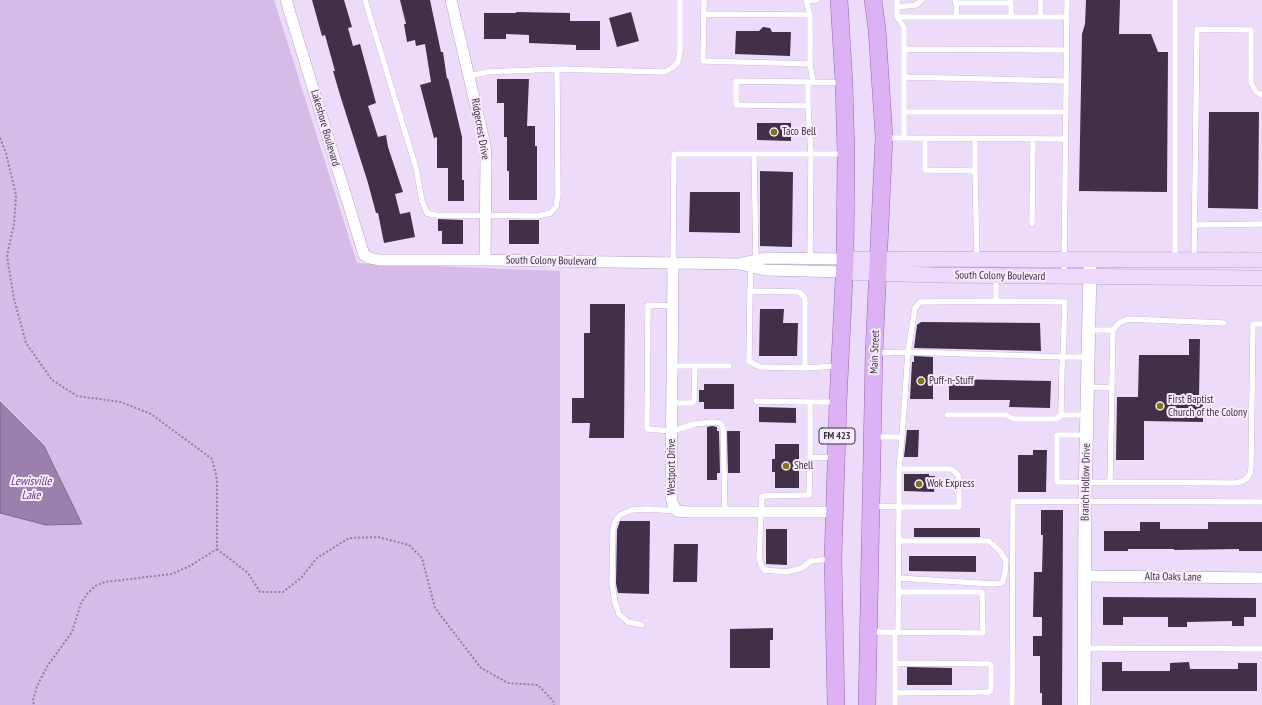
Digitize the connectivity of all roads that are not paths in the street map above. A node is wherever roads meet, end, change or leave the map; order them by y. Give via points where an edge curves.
1 (286, 0) edge
2 (365, 0) edge
3 (680, 0) edge
4 (704, 0) edge
5 (806, 0) edge
6 (817, 0) edge
7 (839, 0) edge
8 (873, 0) edge
9 (897, 0) edge
10 (922, 0) edge
11 (1041, 0) edge
12 (1067, 0) edge
13 (1175, 0) edge
14 (455, 1) edge
15 (956, 2) edge
16 (984, 2) edge
17 (1011, 2) edge
18 (897, 7) junction
19 (704, 14) junction
20 (810, 15) junction
21 (897, 17) junction
22 (957, 17) junction
23 (1011, 17) junction
24 (1040, 17) junction
25 (1066, 17) junction
26 (904, 49) junction
27 (1066, 50) junction
28 (810, 64) junction
29 (557, 69) junction
30 (470, 76) junction
31 (904, 77) junction
32 (1066, 80) junction
33 (810, 82) junction
34 (844, 83) junction
35 (1262, 95) edge
36 (808, 106) junction
37 (904, 112) junction
38 (1066, 112) junction
39 (884, 137) junction
40 (904, 138) junction
41 (925, 138) junction
42 (975, 139) junction
43 (1033, 139) junction
44 (1065, 139) junction
45 (754, 154) junction
46 (811, 154) junction
47 (846, 154) junction
48 (975, 171) junction
49 (485, 216) junction
50 (1032, 224) dead end
51 (1262, 224) edge
52 (1195, 225) junction
53 (364, 255) joint
54 (810, 258) junction
55 (977, 258) junction
56 (485, 260) junction
57 (1064, 260) junction
58 (1090, 260) junction
59 (1175, 260) junction
60 (1194, 260) junction
61 (1262, 260) edge
62 (674, 263) junction
63 (753, 264) junction
64 (844, 265) junction
65 (878, 266) junction
66 (996, 276) junction
67 (1064, 277) junction
68 (1090, 277) junction
69 (1262, 278) edge
70 (750, 291) junction
71 (996, 301) junction
72 (673, 306) junction
73 (1224, 323) dead end
74 (1262, 324) edge
75 (1089, 330) junction
76 (1113, 330) junction
77 (908, 352) junction
78 (874, 353) junction
79 (1063, 357) junction
80 (1088, 357) junction
81 (673, 366) junction
82 (695, 366) junction
83 (729, 366) dead end
84 (840, 366) junction
85 (805, 368) junction
86 (1088, 387) junction
87 (1112, 388) junction
88 (756, 401) dead end
89 (810, 402) junction
90 (838, 402) junction
91 (672, 403) junction
92 (1061, 415) junction
93 (1087, 415) junction
94 (947, 416) dead end
95 (672, 431) junction
96 (1086, 435) junction
97 (872, 437) junction
98 (902, 437) junction
99 (836, 457) junction
100 (810, 458) junction
101 (899, 469) junction
102 (1085, 482) junction
103 (1110, 482) junction
104 (1085, 502) junction
105 (1262, 502) edge
106 (871, 506) junction
107 (899, 507) junction
108 (677, 511) junction
109 (725, 512) junction
110 (761, 512) junction
111 (834, 512) junction
112 (898, 541) junction
113 (833, 559) junction
114 (1085, 576) junction
115 (898, 578) junction
116 (1262, 578) edge
117 (898, 592) junction
118 (642, 625) dead end
119 (869, 632) junction
120 (896, 632) junction
121 (1084, 648) junction
122 (1262, 649) edge
123 (895, 663) junction
124 (895, 692) junction
125 (836, 705) edge
126 (867, 705) edge
127 (894, 705) edge
128 (1012, 705) edge
129 (1084, 705) edge

1 - 53 street, Lakeshore Boulevard
2 - 49 lane via 416,168 422,201 427,213
3 - 29 lane via 680,52 678,62 666,72
4 - 19 lane
5 - 6 lane
5 - 20 lane
7 - 34 main road, FM 423
8 - 39 main road, Main Street
9 - 18 lane
10 - 18 lane via 916,5
11 - 24 lane
12 - 25 lane
13 - 59 lane
14 - 30 street, Ridgecrest Drive
15 - 16 lane
15 - 22 lane
16 - 17 lane
17 - 23 lane
18 - 21 lane
19 - 20 lane
19 - 28 lane via 703,62
20 - 28 lane
21 - 22 lane
21 - 26 lane via 904,27
22 - 23 lane
23 - 24 lane
24 - 25 lane
25 - 27 lane
26 - 27 lane
26 - 31 lane
27 - 32 lane
28 - 33 lane
29 - 30 lane via 487,72
29 - 49 lane via 556,206 551,213 538,216
30 - 49 street, Ridgecrest Drive via 485,145
31 - 32 lane
31 - 37 lane
32 - 38 lane
33 - 34 lane
33 - 36 lane
33 - 36 lane via 736,81 736,105
34 - 47 main road, FM 423
35 - 52 lane via 1256,92 1252,83 1251,30 1197,29
36 - 46 lane
37 - 38 lane
37 - 40 lane
38 - 44 lane
39 - 40 lane
39 - 65 main road, Main Street
40 - 41 lane
41 - 42 lane
41 - 48 lane via 925,170
42 - 43 lane
42 - 48 lane
43 - 44 lane
43 - 50 lane
44 - 57 lane
45 - 46 lane
45 - 62 lane via 674,154
45 - 63 lane
46 - 47 lane
46 - 54 lane
47 - 64 main road, FM 423
48 - 55 lane
49 - 56 street, Ridgecrest Drive
51 - 52 lane
52 - 60 lane
53 - 56 street, South Colony Boulevard via 379,260
54 - 63 street, South Colony Boulevard via 765,258
54 - 64 street, South Colony Boulevard
55 - 57 main road, South Colony Boulevard
55 - 65 main road, South Colony Boulevard
56 - 62 street, South Colony Boulevard
57 - 58 main road, South Colony Boulevard
57 - 67 lane
58 - 59 main road, South Colony Boulevard
58 - 68 street, Branch Hollow Drive
59 - 60 main road, South Colony Boulevard
60 - 61 main road, South Colony Boulevard
62 - 63 street, South Colony Boulevard
62 - 72 street, Westport Drive
63 - 64 street, South Colony Boulevard via 765,270
63 - 70 lane
64 - 65 main road, South Colony Boulevard
64 - 84 main road, FM 423
65 - 66 main road, South Colony Boulevard
65 - 78 main road, Main Street
66 - 67 main road, South Colony Boulevard
66 - 71 lane
67 - 68 main road, South Colony Boulevard
68 - 69 main road, South Colony Boulevard
68 - 75 street, Branch Hollow Drive
70 - 85 lane via 799,292 805,298
70 - 85 lane via 749,361 760,367
71 - 77 lane via 920,302 915,308
71 - 79 lane via 1065,302
72 - 81 street, Westport Drive
72 - 95 lane via 648,305 647,429
73 - 76 lane via 1128,319 1119,323
74 - 103 lane via 1253,324 1251,468 1246,479 1234,483
75 - 76 lane
75 - 80 street, Branch Hollow Drive
76 - 87 lane
77 - 78 lane
77 - 79 lane
77 - 98 lane
78 - 97 main road, Main Street
79 - 80 lane
79 - 92 lane
80 - 86 street, Branch Hollow Drive
81 - 82 lane
81 - 91 street, Westport Drive
82 - 83 lane
82 - 91 lane via 694,402
84 - 85 lane
84 - 90 main road, FM 423
86 - 87 lane
86 - 93 street, Branch Hollow Drive
87 - 103 lane
88 - 89 lane
89 - 90 lane
89 - 100 lane
90 - 99 main road, FM 423
91 - 95 street, Westport Drive
92 - 93 lane
92 - 94 lane via 1056,419 1014,419 1006,415
93 - 96 street, Branch Hollow Drive
95 - 108 street, Westport Drive via 671,497
95 - 109 lane via 695,424 720,423
96 - 102 street, Branch Hollow Drive
96 - 102 lane via 1057,435 1057,482
97 - 98 lane
97 - 106 main road, Main Street
98 - 101 lane
99 - 100 lane
99 - 111 main road, FM 423
100 - 110 lane via 809,495 762,496
101 - 107 lane
101 - 107 lane via 951,469 958,475 959,480 959,507
102 - 103 lane
102 - 104 street, Branch Hollow Drive
104 - 105 lane
104 - 114 street, Branch Hollow Drive
104 - 128 lane via 1013,501
106 - 107 lane
106 - 119 main road, Main Street
107 - 112 lane
108 - 109 street, Westport Drive
108 - 118 lane via 632,510 620,515 615,521 612,578 615,602 619,614 628,622
109 - 110 street, Westport Drive
110 - 111 street, Westport Drive
110 - 113 lane via 759,557 765,570 786,572 802,568 811,561
111 - 113 main road, FM 423
112 - 115 lane
112 - 115 lane via 989,541 1006,561 1002,583
113 - 125 main road, FM 423
114 - 116 street, Alta Oaks Lane
114 - 121 street, Branch Hollow Drive
115 - 117 lane
117 - 120 lane
117 - 120 lane via 982,592 983,633
119 - 120 lane
119 - 126 main road, Main Street
120 - 123 lane
121 - 122 lane
121 - 129 street, Branch Hollow Drive
123 - 124 lane
123 - 124 lane via 989,664 991,690
124 - 127 lane

